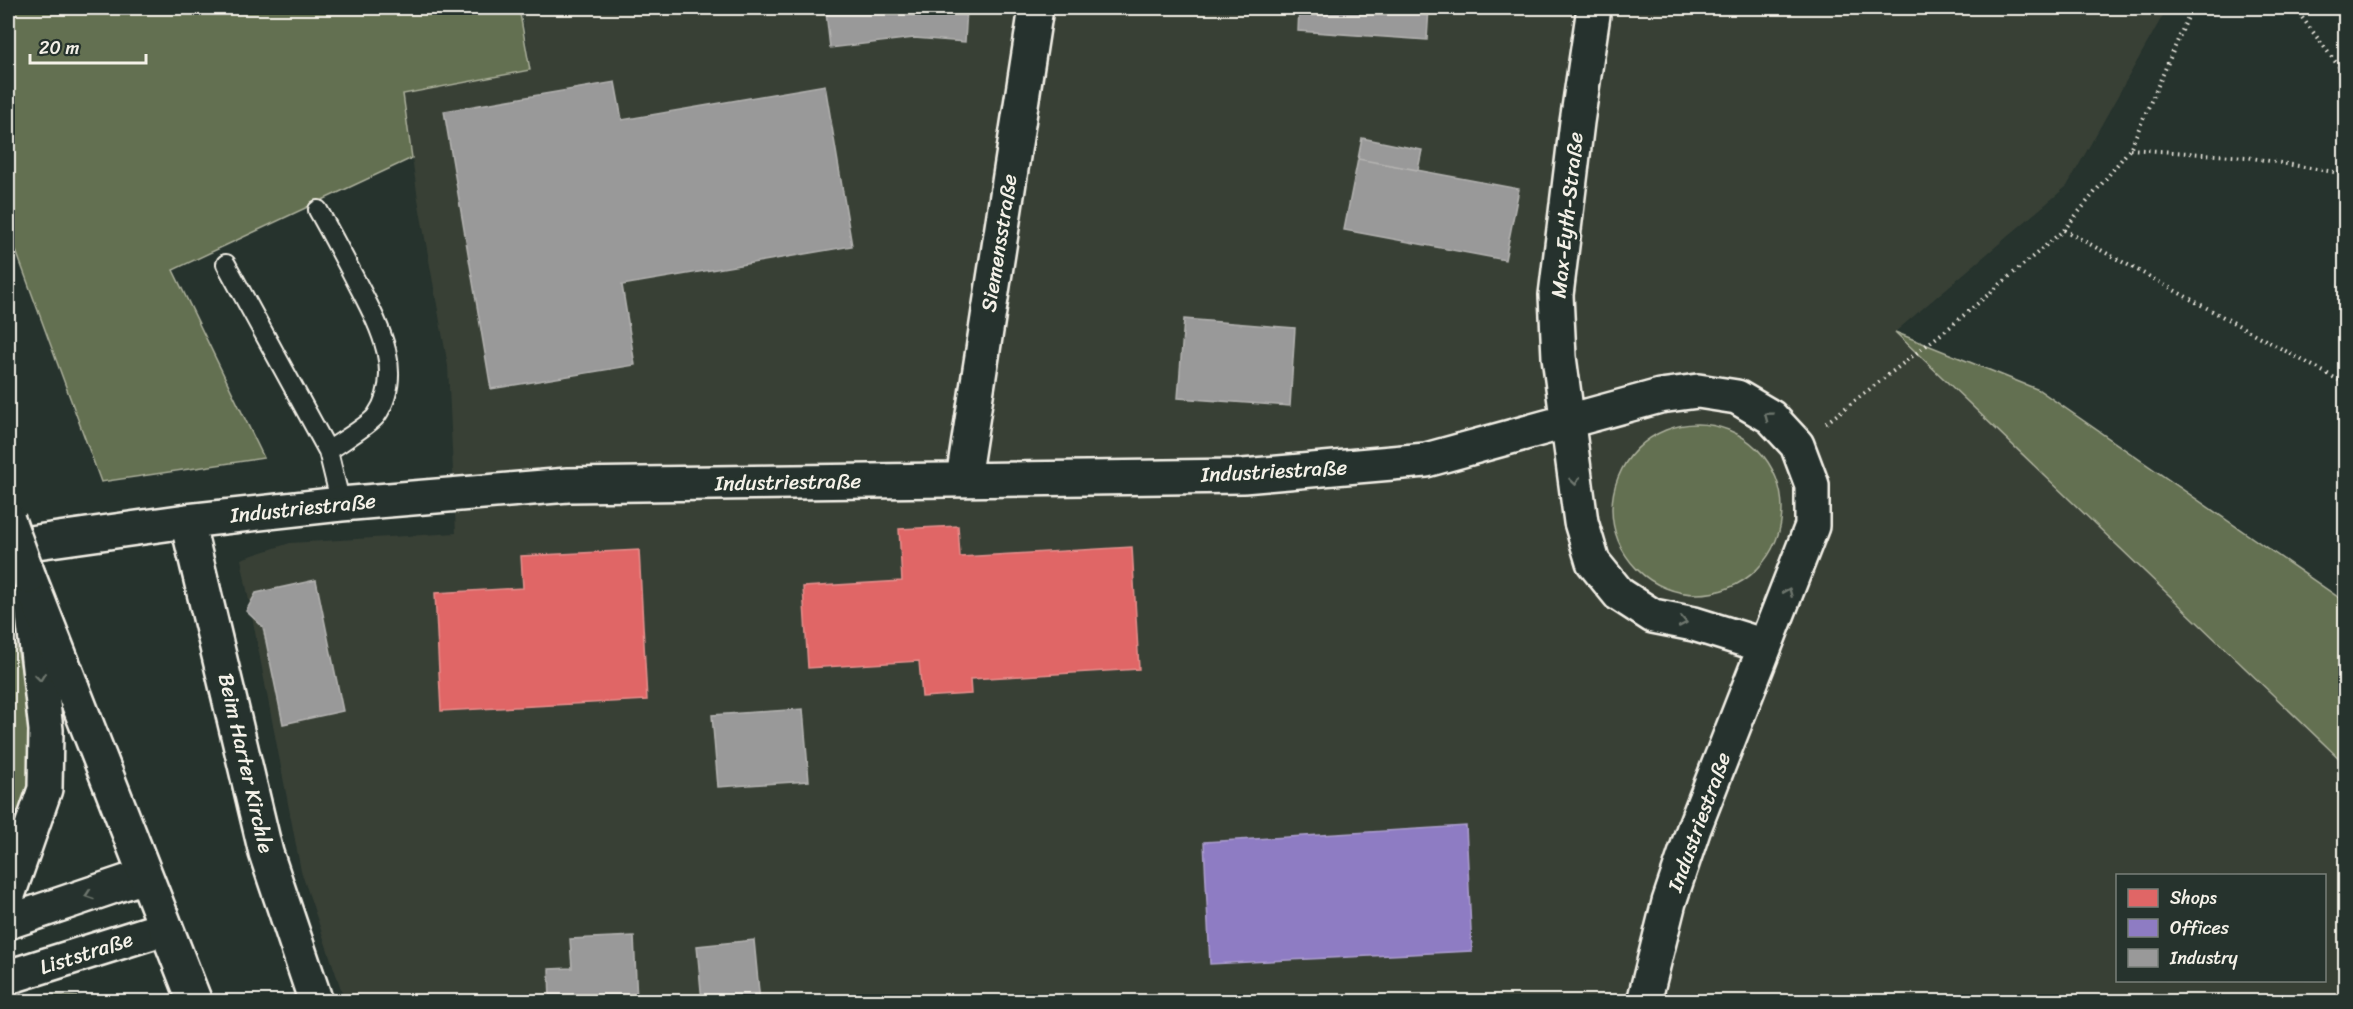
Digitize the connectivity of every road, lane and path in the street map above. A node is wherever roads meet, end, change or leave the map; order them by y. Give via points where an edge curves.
1 (1036, 8) edge
2 (1594, 8) edge
3 (2192, 8) edge
4 (2295, 8) edge
5 (2346, 76) edge
6 (2130, 149) junction
7 (2346, 174) edge
8 (318, 210) dead end
9 (2064, 230) junction
10 (226, 264) dead end
11 (2346, 384) edge
12 (1566, 424) junction
13 (1797, 446) junction
14 (328, 451) junction
15 (963, 479) junction
16 (341, 504) junction
17 (8, 520) edge
18 (188, 521) junction
19 (8, 546) edge
20 (28, 577) junction
21 (1765, 646) junction
22 (144, 876) junction
23 (8, 895) edge
24 (8, 922) edge
25 (165, 928) junction
26 (8, 977) edge
27 (195, 1002) edge
28 (316, 1002) edge
29 (1644, 1002) edge

1 - 15 street, Siemensstraße
2 - 12 street, Max-Eyth-Straße via 1556,295
3 - 6 path
4 - 5 path
6 - 7 path via 2246,157
6 - 9 path
8 - 14 lane via 375,317 387,348 390,370 386,393 375,417
9 - 11 path
9 - 13 path via 1950,327
10 - 14 lane
13 -> 12 street, Industriestraße via 1771,417 1737,398 1698,391 1660,396
12 - 15 street, Industriestraße via 1426,460 1244,476
12 -> 21 street via 1581,522 1593,562 1619,594 1653,616
21 -> 13 street, Industriestraße via 1812,526 1812,485
14 - 16 lane
15 - 16 street, Industriestraße via 568,485
16 - 18 street, Industriestraße
17 - 20 street, bridge
18 - 19 street, Industriestraße
18 - 28 street, Beim Harter Kirchle via 266,853
20 - 22 street
20 -> 23 street via 46,730 45,789
21 - 29 street, Industriestraße via 1694,828
22 -> 24 street
22 - 25 street
25 - 26 street, Liststraße
25 - 27 street

